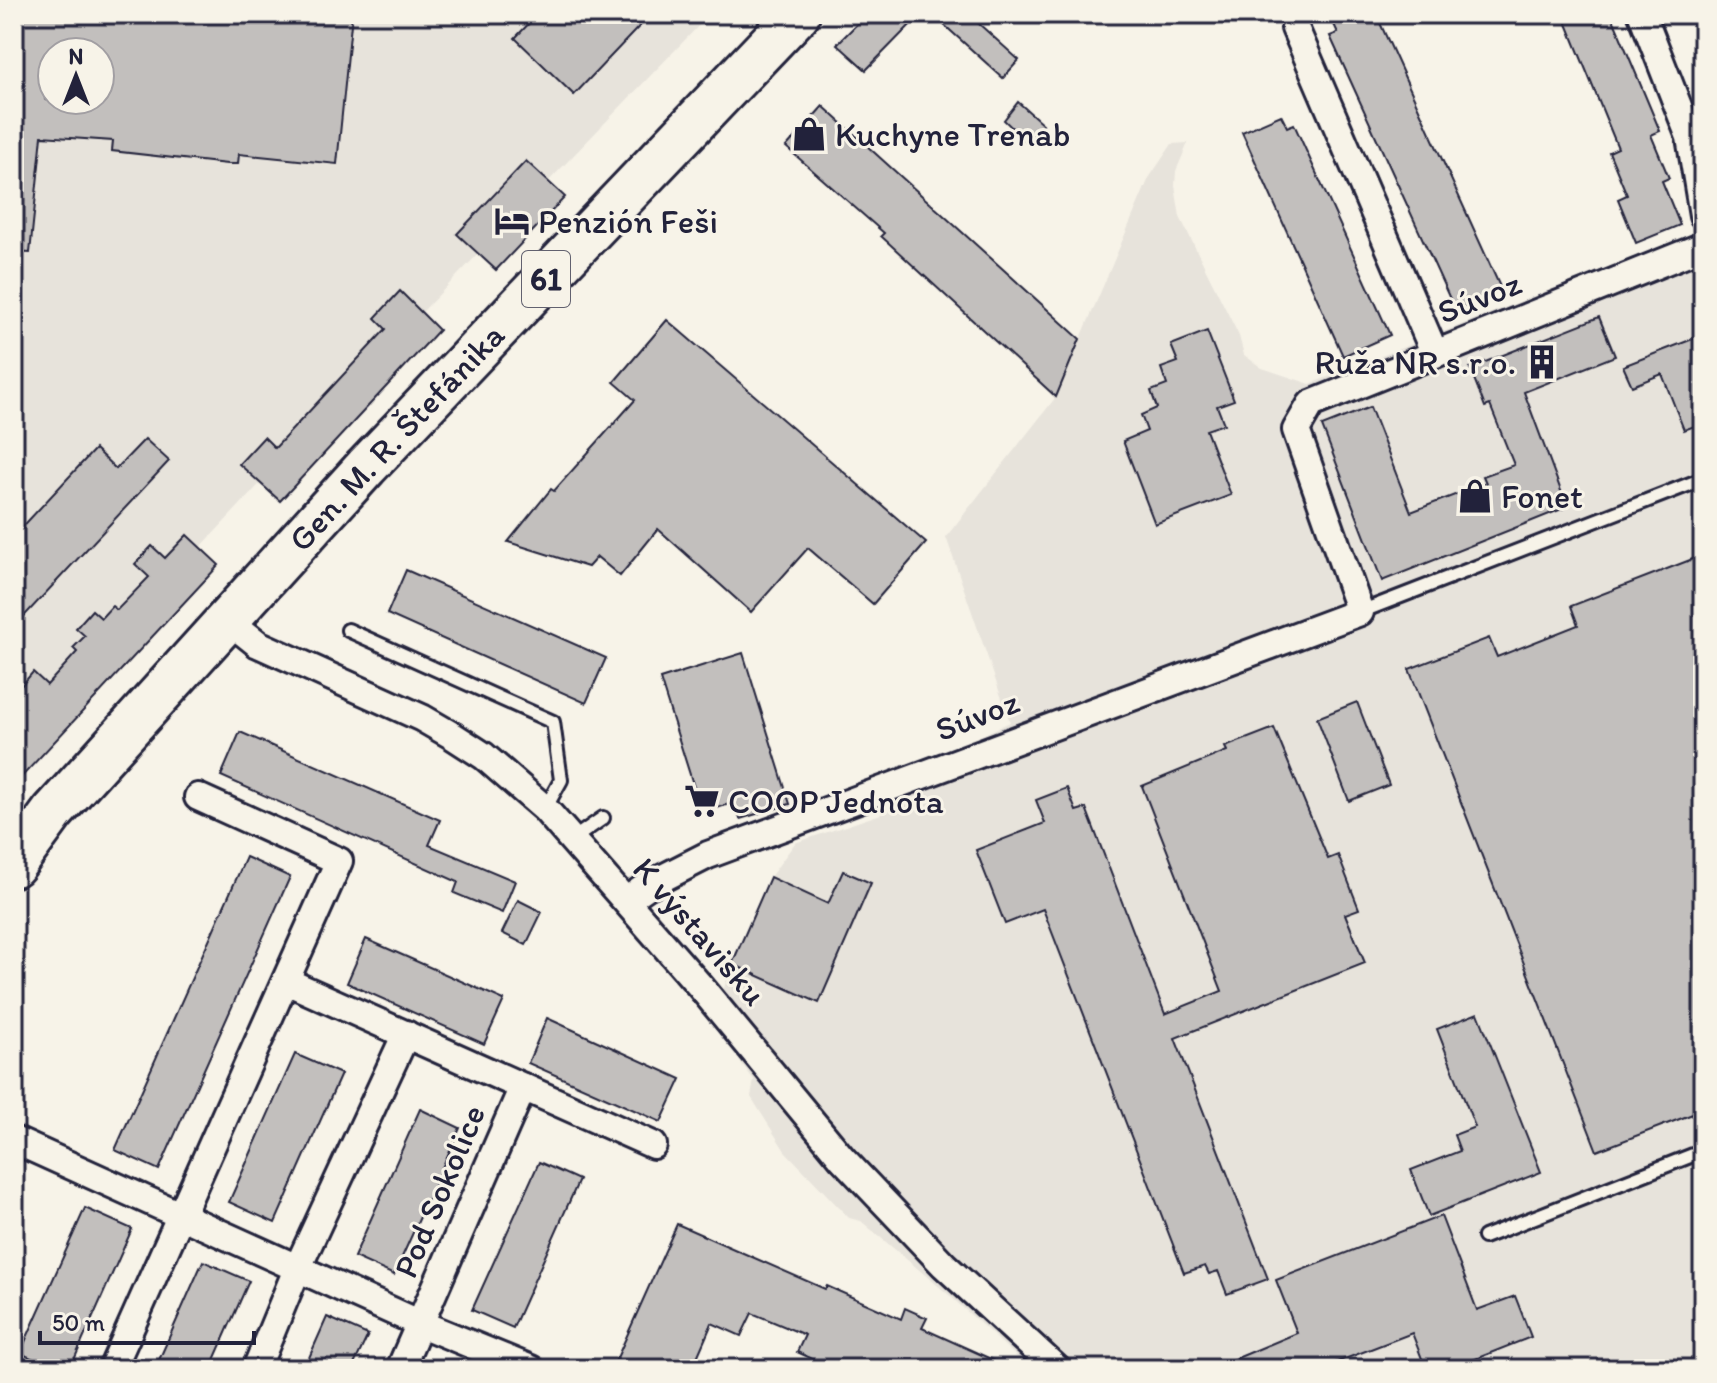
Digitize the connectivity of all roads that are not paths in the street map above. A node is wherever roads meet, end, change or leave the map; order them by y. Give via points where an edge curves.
1 (798, 14) edge
2 (1642, 14) edge
3 (1295, 28) dead end
4 (1703, 215) edge
5 (1703, 246) edge
6 (1435, 354) junction
7 (1703, 479) edge
8 (1360, 612) junction
9 (228, 620) junction
10 (348, 630) dead end
11 (198, 797) dead end
12 (545, 809) junction
13 (53, 812) junction
14 (603, 818) dead end
15 (14, 833) edge
16 (573, 839) junction
17 (14, 865) edge
18 (627, 900) junction
19 (286, 981) junction
20 (406, 1034) junction
21 (523, 1087) junction
22 (14, 1140) edge
23 (653, 1145) dead end
24 (1703, 1151) edge
25 (181, 1214) junction
26 (1484, 1237) dead end
27 (298, 1267) junction
28 (421, 1324) junction
29 (112, 1369) edge
30 (256, 1369) edge
31 (400, 1369) edge
32 (531, 1369) edge
33 (1057, 1369) edge

1 - 9 main road, Gen. M. R. Štefánika / 61 via 366,467
2 - 4 street via 1690,137
3 - 6 street
5 - 6 street, Súvoz
6 - 8 street, Súvoz via 1311,404 1296,430
7 - 8 lane, Súvoz
8 - 18 street, Súvoz via 708,855
9 - 12 street, K výstavisku via 258,644 453,736
9 - 13 main road, 61
10 - 12 lane via 553,722 561,780
11 - 19 street via 339,861
12 - 16 street, K výstavisku
13 - 15 main road, 61
13 - 17 main road, 61
14 - 16 lane
16 - 18 street, K výstavisku
18 - 33 street, K výstavisku via 852,1168 944,1265
19 - 20 street, Pod Sokolice
19 - 25 street
20 - 21 street, Pod Sokolice
20 - 27 street
21 - 23 street, Pod Sokolice
21 - 28 street, Pod Sokolice
22 - 25 street, Pod Sokolice
24 - 26 lane
25 - 27 street, Pod Sokolice
25 - 29 street
27 - 28 street, Pod Sokolice
27 - 30 street
28 - 31 street, Pod Sokolice
28 - 32 street, Pod Sokolice

